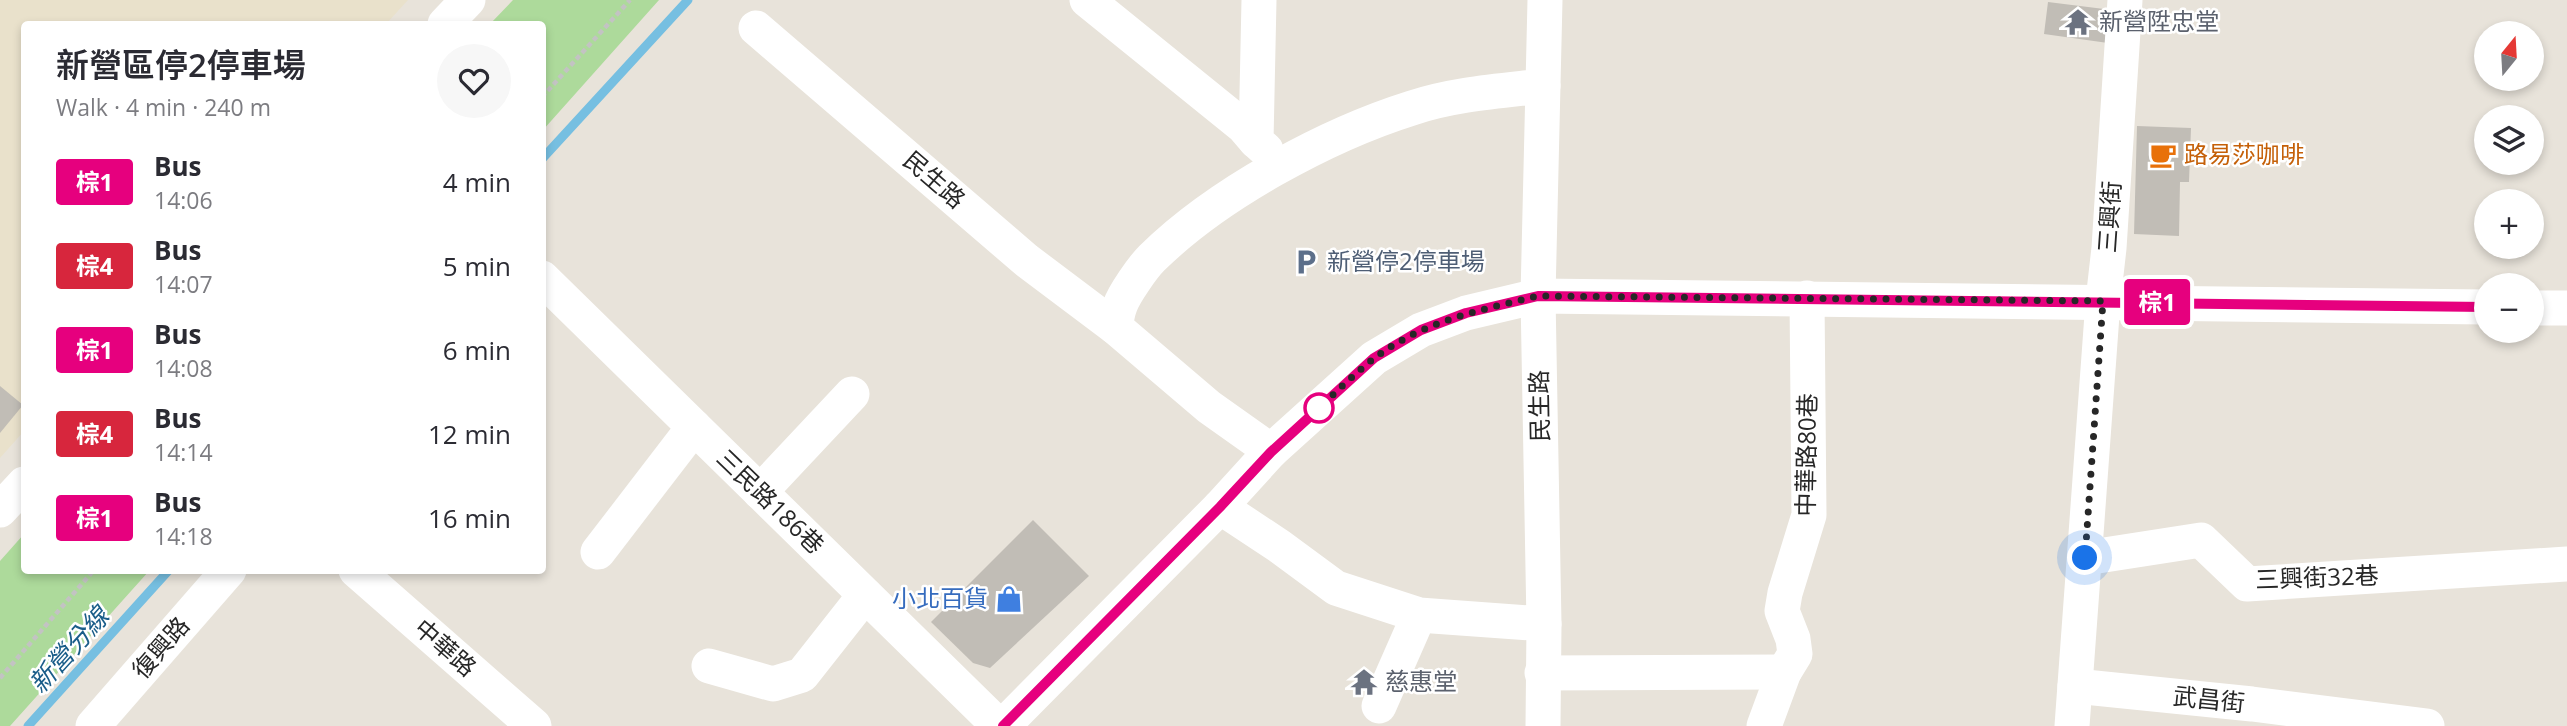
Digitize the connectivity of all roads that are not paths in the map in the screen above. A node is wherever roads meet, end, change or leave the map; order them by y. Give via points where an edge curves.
1 (468, 0) edge
2 (1087, 0) edge
3 (1259, 0) edge
4 (1545, 0) edge
5 (2125, 0) edge
6 (449, 21) edge
7 (757, 28) dead end
8 (1543, 86) junction
9 (1256, 141) junction
10 (1282, 165) junction
11 (546, 282) edge
12 (1538, 296) junction
13 (1807, 298) junction
14 (2103, 301) junction
15 (2474, 307) edge
16 (2544, 308) edge
17 (2567, 308) edge
18 (1115, 327) junction
19 (852, 394) dead end
20 (694, 427) junction
21 (1271, 452) junction
22 (21, 487) edge
23 (760, 492) junction
24 (1220, 507) junction
25 (0, 510) edge
26 (598, 552) dead end
27 (2085, 558) junction
28 (2567, 565) edge
29 (226, 574) edge
30 (361, 574) edge
31 (865, 595) junction
32 (1419, 615) junction
33 (1544, 624) junction
34 (709, 666) dead end
35 (1784, 671) junction
36 (1542, 673) junction
37 (2075, 686) junction
38 (1379, 706) dead end
39 (2252, 715) edge
40 (93, 726) edge
41 (534, 726) edge
42 (1001, 726) edge
43 (1543, 726) edge
44 (1764, 726) edge
45 (2071, 726) edge
46 (2427, 726) edge

1 - 6 street
2 - 9 street
3 - 9 street
4 - 8 street, 民生路
5 - 14 street, 三興街
7 - 18 street, 民生路 via 1026,260
8 - 10 street via 1414,107
8 - 12 street, 民生路
9 - 10 street
10 - 18 street via 1211,210 1150,259 1120,306
11 - 20 street, 三民路186巷
12 - 13 street
12 - 21 street via 1466,313 1421,330 1374,358
12 - 33 street, 民生路
13 - 14 street
13 - 35 street, 中華路80巷 via 1809,516 1782,611 1795,654
14 - 15 street
14 - 27 street, 三興街
16 - 17 street
18 - 21 street, 民生路 via 1209,407
19 - 23 street
20 - 23 street, 三民路186巷
20 - 26 street
21 - 24 street
22 - 25 street
23 - 31 street, 三民路186巷
24 - 32 street via 1336,588
24 - 42 street
27 - 28 street, 三興街32巷 via 2201,540 2247,584
27 - 37 street, 三興街
29 - 40 street, 復興路
30 - 41 street, 中華路
31 - 34 street via 802,675 774,684
31 - 42 street, 三民路186巷
32 - 33 street
32 - 38 street
33 - 36 street, 民生路
35 - 36 street
35 - 44 street, 中華路80巷
36 - 43 street, 民生路
37 - 39 street, 武昌街
37 - 45 street, 三興街
39 - 46 street, 武昌街

